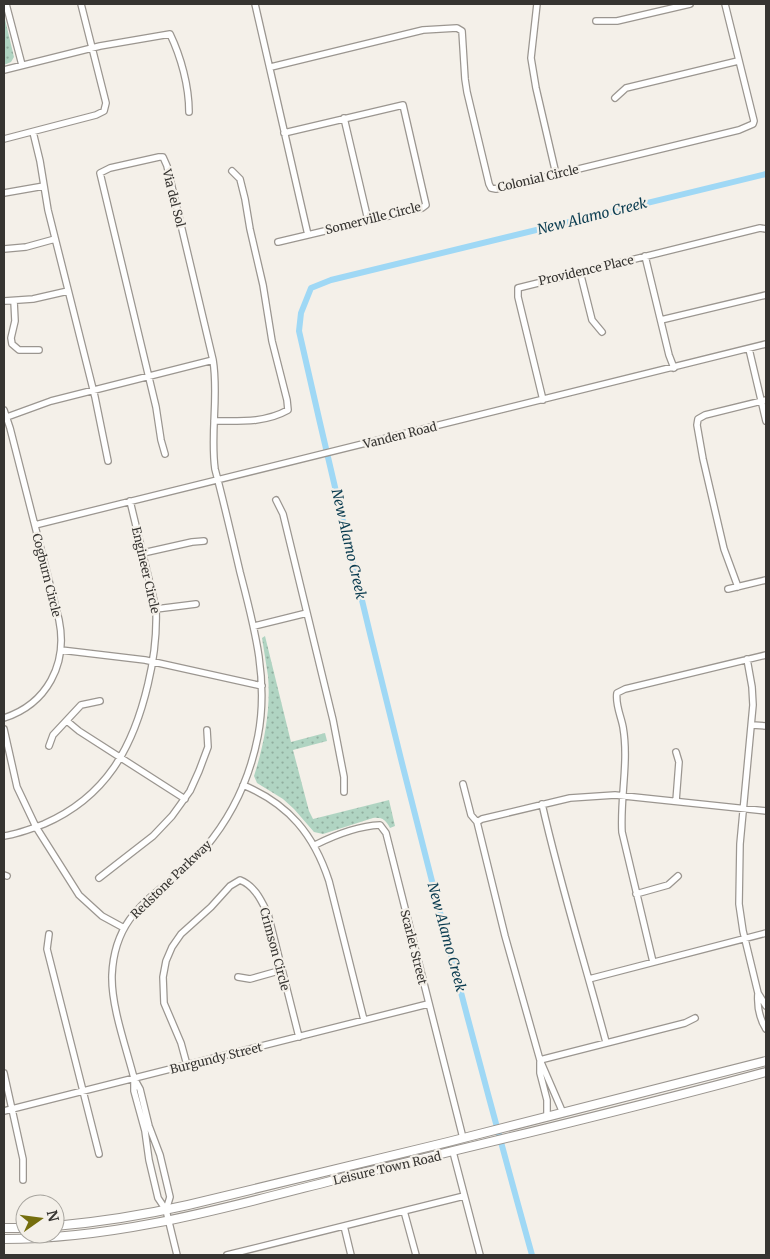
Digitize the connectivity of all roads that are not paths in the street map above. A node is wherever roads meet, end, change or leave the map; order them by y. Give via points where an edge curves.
1 (6, 4) edge
2 (81, 4) edge
3 (255, 4) edge
4 (536, 4) edge
5 (690, 4) edge
6 (725, 4) edge
7 (596, 21) dead end
8 (92, 48) junction
9 (738, 61) junction
10 (22, 65) junction
11 (271, 67) junction
12 (4, 70) edge
13 (615, 98) dead end
14 (188, 112) dead end
15 (344, 118) junction
16 (33, 132) junction
17 (284, 132) junction
18 (4, 139) edge
19 (232, 171) dead end
20 (556, 174) junction
21 (44, 186) junction
22 (4, 193) edge
23 (368, 220) junction
24 (766, 229) edge
25 (308, 235) junction
26 (55, 239) junction
27 (278, 242) dead end
28 (4, 249) edge
29 (645, 256) junction
30 (580, 272) junction
31 (68, 291) junction
32 (766, 295) edge
33 (4, 301) edge
34 (14, 301) junction
35 (660, 320) junction
36 (602, 332) dead end
37 (766, 344) edge
38 (749, 349) junction
39 (39, 350) dead end
40 (213, 360) junction
41 (674, 368) junction
42 (148, 376) junction
43 (93, 390) junction
44 (543, 400) junction
45 (764, 400) edge
46 (4, 410) edge
47 (7, 417) junction
48 (214, 421) junction
49 (766, 421) edge
50 (165, 454) dead end
51 (108, 461) dead end
52 (218, 479) junction
53 (276, 500) dead end
54 (130, 501) junction
55 (35, 525) junction
56 (204, 541) dead end
57 (143, 553) junction
58 (766, 580) edge
59 (738, 587) junction
60 (728, 589) dead end
61 (196, 604) dead end
62 (156, 609) junction
63 (307, 613) junction
64 (254, 626) junction
65 (61, 650) junction
66 (766, 655) edge
67 (747, 659) junction
68 (153, 662) junction
69 (262, 686) junction
70 (100, 701) dead end
71 (4, 718) edge
72 (67, 721) junction
73 (752, 725) junction
74 (766, 726) edge
75 (4, 729) edge
76 (207, 730) dead end
77 (50, 746) dead end
78 (676, 752) dead end
79 (121, 758) junction
80 (463, 784) dead end
81 (243, 785) junction
82 (344, 792) dead end
83 (622, 795) junction
84 (184, 799) junction
85 (676, 801) junction
86 (542, 804) junction
87 (743, 809) junction
88 (766, 811) edge
89 (477, 822) junction
90 (36, 827) junction
91 (4, 836) edge
92 (315, 845) junction
93 (678, 876) dead end
94 (99, 878) dead end
95 (636, 894) junction
96 (124, 928) junction
97 (766, 932) edge
98 (49, 934) dead end
99 (745, 938) junction
100 (654, 962) junction
101 (282, 970) junction
102 (238, 977) dead end
103 (590, 979) junction
104 (758, 993) junction
105 (428, 1004) junction
106 (766, 1006) edge
107 (695, 1018) dead end
108 (364, 1020) junction
109 (766, 1029) edge
110 (299, 1037) junction
111 (606, 1042) junction
112 (540, 1060) junction
113 (766, 1061) edge
114 (186, 1065) junction
115 (766, 1072) edge
116 (4, 1073) edge
117 (134, 1078) junction
118 (82, 1091) junction
119 (12, 1109) junction
120 (4, 1111) edge
121 (563, 1113) junction
122 (547, 1117) junction
123 (463, 1138) junction
124 (453, 1152) junction
125 (99, 1154) dead end
126 (23, 1180) dead end
127 (464, 1196) junction
128 (166, 1210) junction
129 (404, 1211) junction
130 (169, 1220) junction
131 (65, 1225) edge
132 (344, 1226) junction
133 (4, 1239) edge
134 (177, 1255) edge
135 (227, 1255) edge
136 (351, 1255) edge
137 (416, 1255) edge
138 (480, 1255) edge

1 - 10 street
2 - 8 street
3 - 11 street
4 - 20 street via 531,58
5 - 7 street via 617,22
6 - 9 street, Colonial Circle
8 - 10 street
8 - 14 street via 170,34 177,47 189,95
8 - 16 street via 105,99 104,111
9 - 13 street via 626,88
9 - 20 street, Colonial Circle via 754,121 750,127
10 - 12 street
11 - 17 street
11 - 20 street, Colonial Circle via 424,30 457,28 464,36 465,80 491,188
15 - 17 street, Somerville Circle
15 - 23 street
15 - 23 street, Somerville Circle via 403,105 409,126 426,205
16 - 18 street
16 - 21 street
17 - 25 street
19 - 48 street via 240,179 245,199 288,410 276,416 245,422
21 - 22 street
21 - 26 street
23 - 25 street, Somerville Circle
24 - 29 street, Providence Place
25 - 27 street, Somerville Circle
26 - 28 street
26 - 31 street
29 - 30 street, Providence Place
29 - 35 street
30 - 36 street via 592,320
30 - 44 street, Providence Place via 518,288
31 - 34 street
31 - 43 street
32 - 35 street
33 - 34 street
34 - 39 street via 12,344 19,350
35 - 41 street
37 - 38 street, Vanden Road
38 - 41 street, Vanden Road
38 - 45 street
40 - 42 street
40 - 42 street, Via del Sol via 163,157 110,168 100,172 100,178
40 - 48 street, Via del Sol via 216,377
41 - 44 street, Vanden Road
42 - 43 street
42 - 50 street
43 - 47 street
43 - 51 street
44 - 52 street, Vanden Road
45 - 49 street
45 - 59 street via 705,415 698,419 697,425 724,549
46 - 47 street, Cogburn Circle
47 - 55 street, Cogburn Circle
48 - 52 street, Via del Sol via 213,455
52 - 54 street, Vanden Road
52 - 64 street, Redstone Parkway
53 - 63 street via 283,514
54 - 55 street, Vanden Road
54 - 57 street, Engineer Circle
55 - 65 street, Cogburn Circle via 59,620
56 - 57 street
57 - 62 street, Engineer Circle
58 - 59 street
59 - 60 street
61 - 62 street
62 - 68 street, Engineer Circle
63 - 64 street
63 - 82 street via 333,720
64 - 69 street, Redstone Parkway
65 - 68 street
65 - 71 street, Cogburn Circle via 55,672 42,693 28,706
66 - 67 street
67 - 73 street via 752,687
67 - 83 street via 617,693 625,742
68 - 69 street
68 - 79 street, Engineer Circle via 140,715
69 - 81 street, Redstone Parkway via 258,738
70 - 72 street via 81,705
72 - 77 street via 52,735
72 - 79 street
73 - 74 street
73 - 87 street
75 - 90 street via 17,787
76 - 84 street via 208,747
78 - 85 street via 679,762
79 - 84 street
79 - 90 street, Engineer Circle via 99,787 80,804
80 - 89 street
81 - 92 street via 283,807
81 - 96 street, Redstone Parkway via 227,817 204,849 140,906
83 - 85 street
83 - 86 street via 570,798
83 - 95 street via 622,832
84 - 94 street via 153,836
85 - 87 street
86 - 89 street via 482,818
86 - 103 street
87 - 88 street
87 - 99 street via 739,904
89 - 112 street
90 - 91 street, Engineer Circle
90 - 96 street via 79,895 102,916
92 - 105 street, Scarlet Street via 346,831 380,825 386,833
92 - 108 street via 329,881
93 - 95 street via 668,885
95 - 100 street
96 - 117 street, Redstone Parkway via 112,977
97 - 99 street
98 - 118 street via 46,949
99 - 100 street
99 - 104 street
100 - 103 street
101 - 102 street via 250,979
101 - 110 street, Crimson Circle
101 - 114 street, Crimson Circle via 261,899 249,884 240,880 180,934 166,961 164,1003 181,1043
103 - 111 street
104 - 106 street
104 - 109 street via 757,1003
105 - 108 street, Burgundy Street
105 - 123 street, Scarlet Street
107 - 111 street
108 - 110 street, Burgundy Street
110 - 114 street, Burgundy Street
111 - 112 street
112 - 121 street
112 - 122 street
113 - 121 main road, Leisure Town Road
114 - 117 street, Burgundy Street
115 - 124 main road, Leisure Town Road
116 - 119 street
117 - 118 street, Burgundy Street
117 - 128 street, Redstone Parkway via 134,1091 158,1200
117 - 128 street, Redstone Parkway via 166,1179 170,1197
118 - 119 street, Burgundy Street
118 - 125 street
119 - 120 street, Burgundy Street
119 - 126 street via 23,1159
121 - 122 main road, Leisure Town Road
122 - 123 main road, Leisure Town Road
123 - 128 main road, Leisure Town Road
124 - 127 street
124 - 130 main road, Leisure Town Road
127 - 129 street
127 - 138 street
128 - 130 street
128 - 131 main road, Leisure Town Road
129 - 132 street
129 - 137 street
130 - 133 main road, Leisure Town Road via 87,1234
130 - 134 street
132 - 135 street
132 - 136 street

